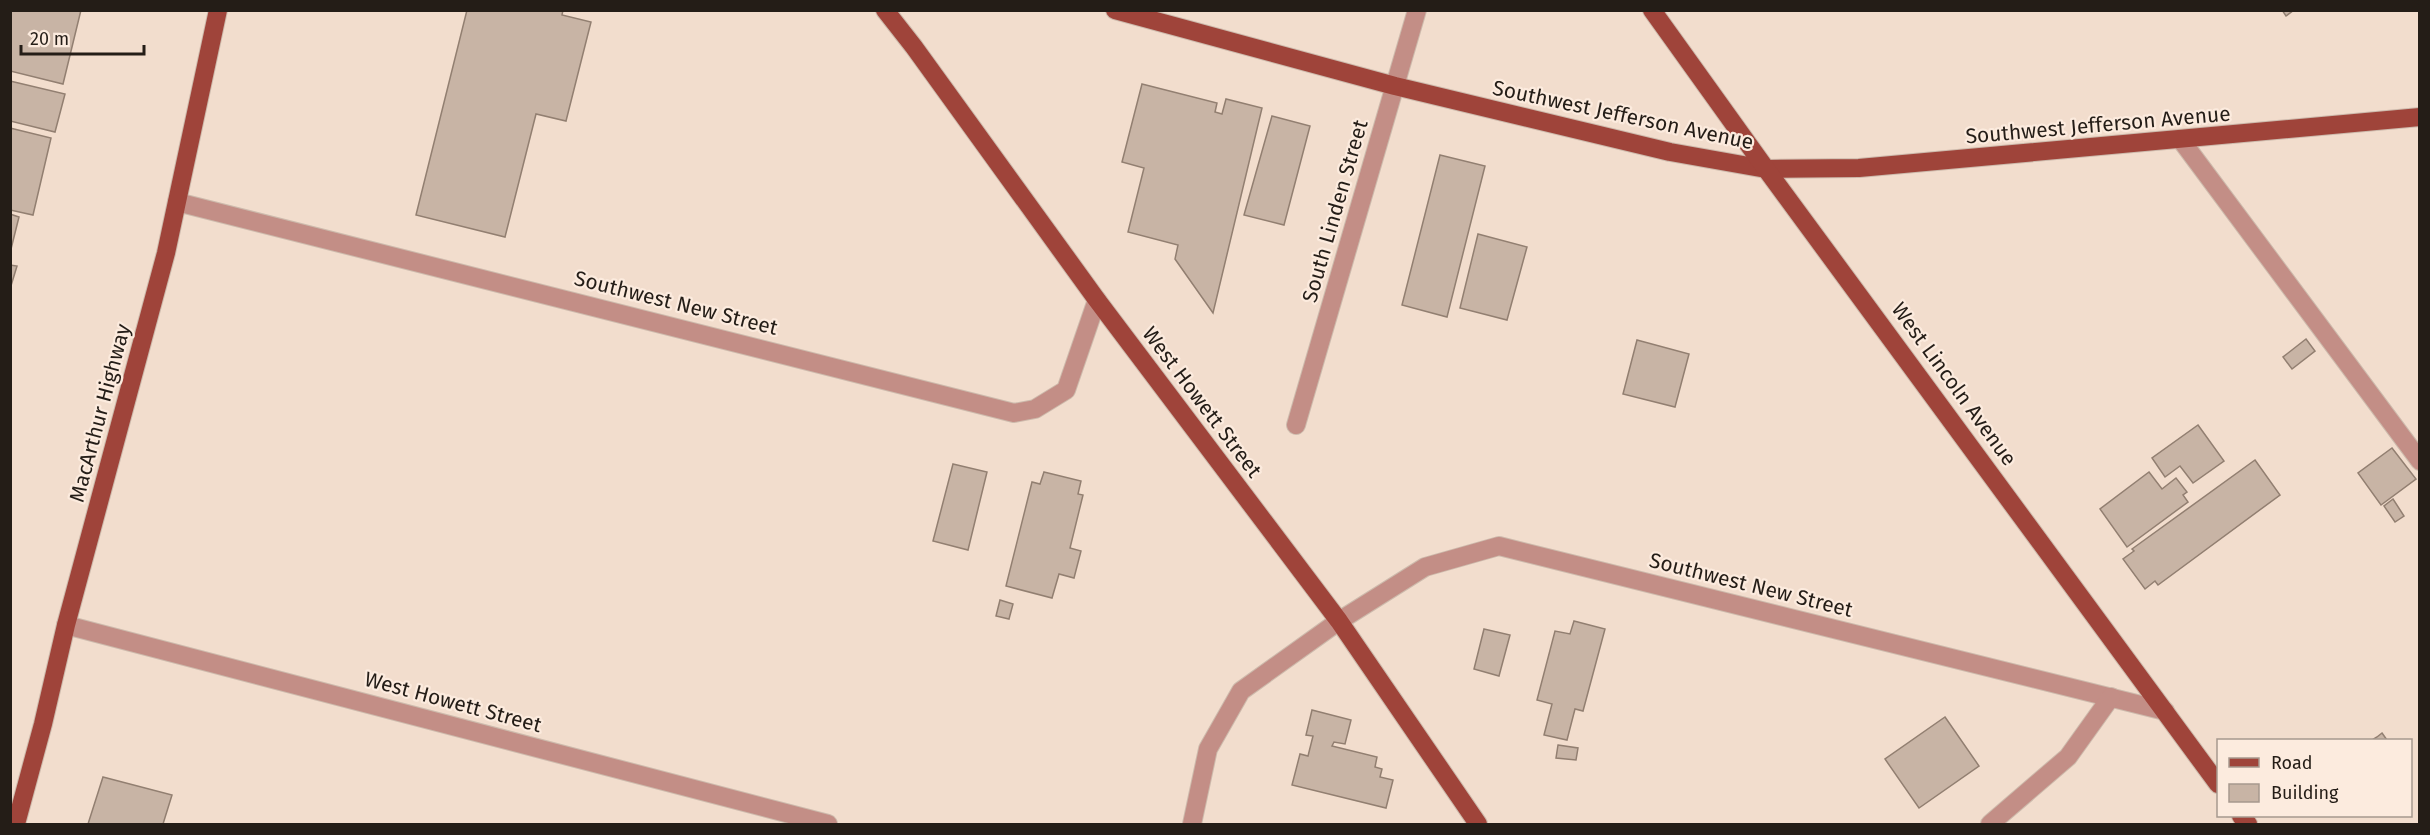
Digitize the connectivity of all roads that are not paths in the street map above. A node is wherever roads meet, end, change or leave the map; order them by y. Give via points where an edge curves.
1 (218, 10) edge
2 (885, 10) edge
3 (1115, 10) edge
4 (1417, 10) edge
5 (1652, 10) edge
6 (1395, 86) junction
7 (2420, 117) edge
8 (2181, 140) junction
9 (1766, 169) junction
10 (177, 202) junction
11 (1096, 300) junction
12 (1296, 425) dead end
13 (2420, 461) edge
14 (1339, 621) junction
15 (66, 625) junction
16 (2111, 697) junction
17 (2165, 711) junction
18 (2217, 783) edge
19 (16, 825) edge
20 (828, 825) edge
21 (1192, 825) edge
22 (1478, 825) edge
23 (1990, 825) edge

1 - 10 main road, MacArthur Highway
2 - 11 main road, West Howett Street
3 - 6 main road, Southwest Jefferson Avenue
4 - 6 street, South Linden Street
5 - 9 main road, West Lincoln Avenue
6 - 9 main road, Southwest Jefferson Avenue via 1670,152
6 - 12 street, South Linden Street
7 - 8 main road, Southwest Jefferson Avenue
8 - 9 main road, Southwest Jefferson Avenue via 1859,168
8 - 13 street
9 - 17 main road, West Lincoln Avenue
10 - 11 street, Southwest New Street via 1014,413 1035,409 1066,390
10 - 15 main road, MacArthur Highway
11 - 14 main road, West Howett Street
14 - 16 street, Southwest New Street via 1425,567 1499,546
14 - 21 street via 1241,691 1208,749
14 - 22 main road, West Howett Street
15 - 19 main road, MacArthur Highway
15 - 20 street, West Howett Street
16 - 17 street, Southwest New Street
16 - 23 street via 2068,757
17 - 18 main road, West Lincoln Avenue

